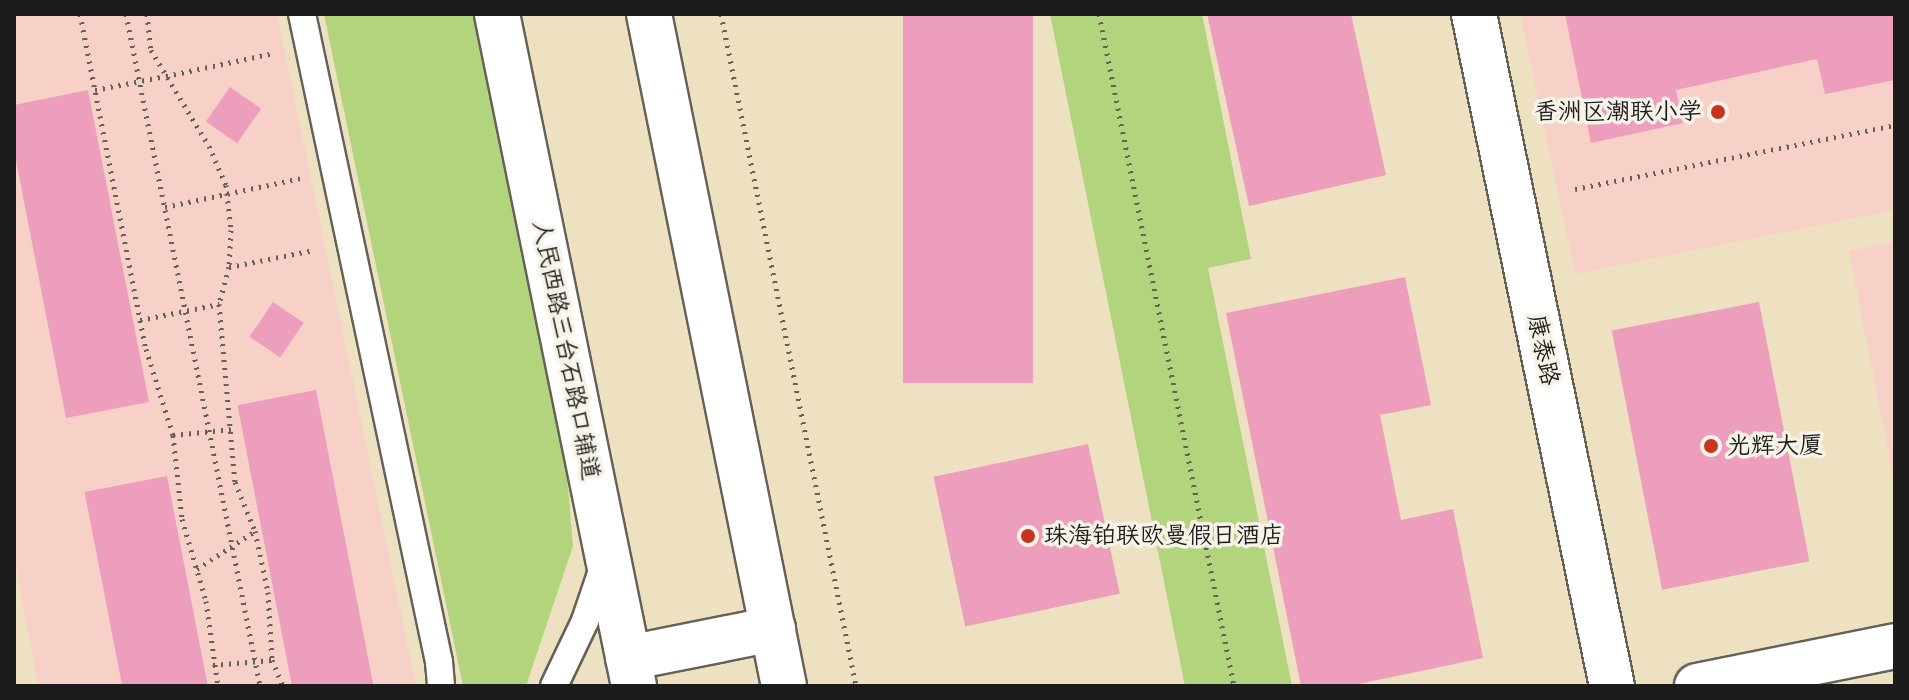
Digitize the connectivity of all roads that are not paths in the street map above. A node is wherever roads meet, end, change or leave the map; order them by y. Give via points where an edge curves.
1 (302, 14) edge
2 (497, 14) edge
3 (649, 14) edge
4 (1474, 14) edge
5 (607, 555) junction
6 (773, 629) junction
7 (1895, 646) edge
8 (631, 672) edge
9 (441, 686) edge
10 (554, 686) edge
11 (784, 686) edge
12 (1612, 686) edge
13 (1697, 686) edge

1 - 9 lane
2 - 5 main road, 人民西路三台石路口辅道
3 - 6 main road
4 - 12 main road, 康泰路
5 - 8 main road, 人民西路三台石路口辅道
5 - 10 lane via 585,621
6 - 8 main road
6 - 11 main road
7 - 13 main road

